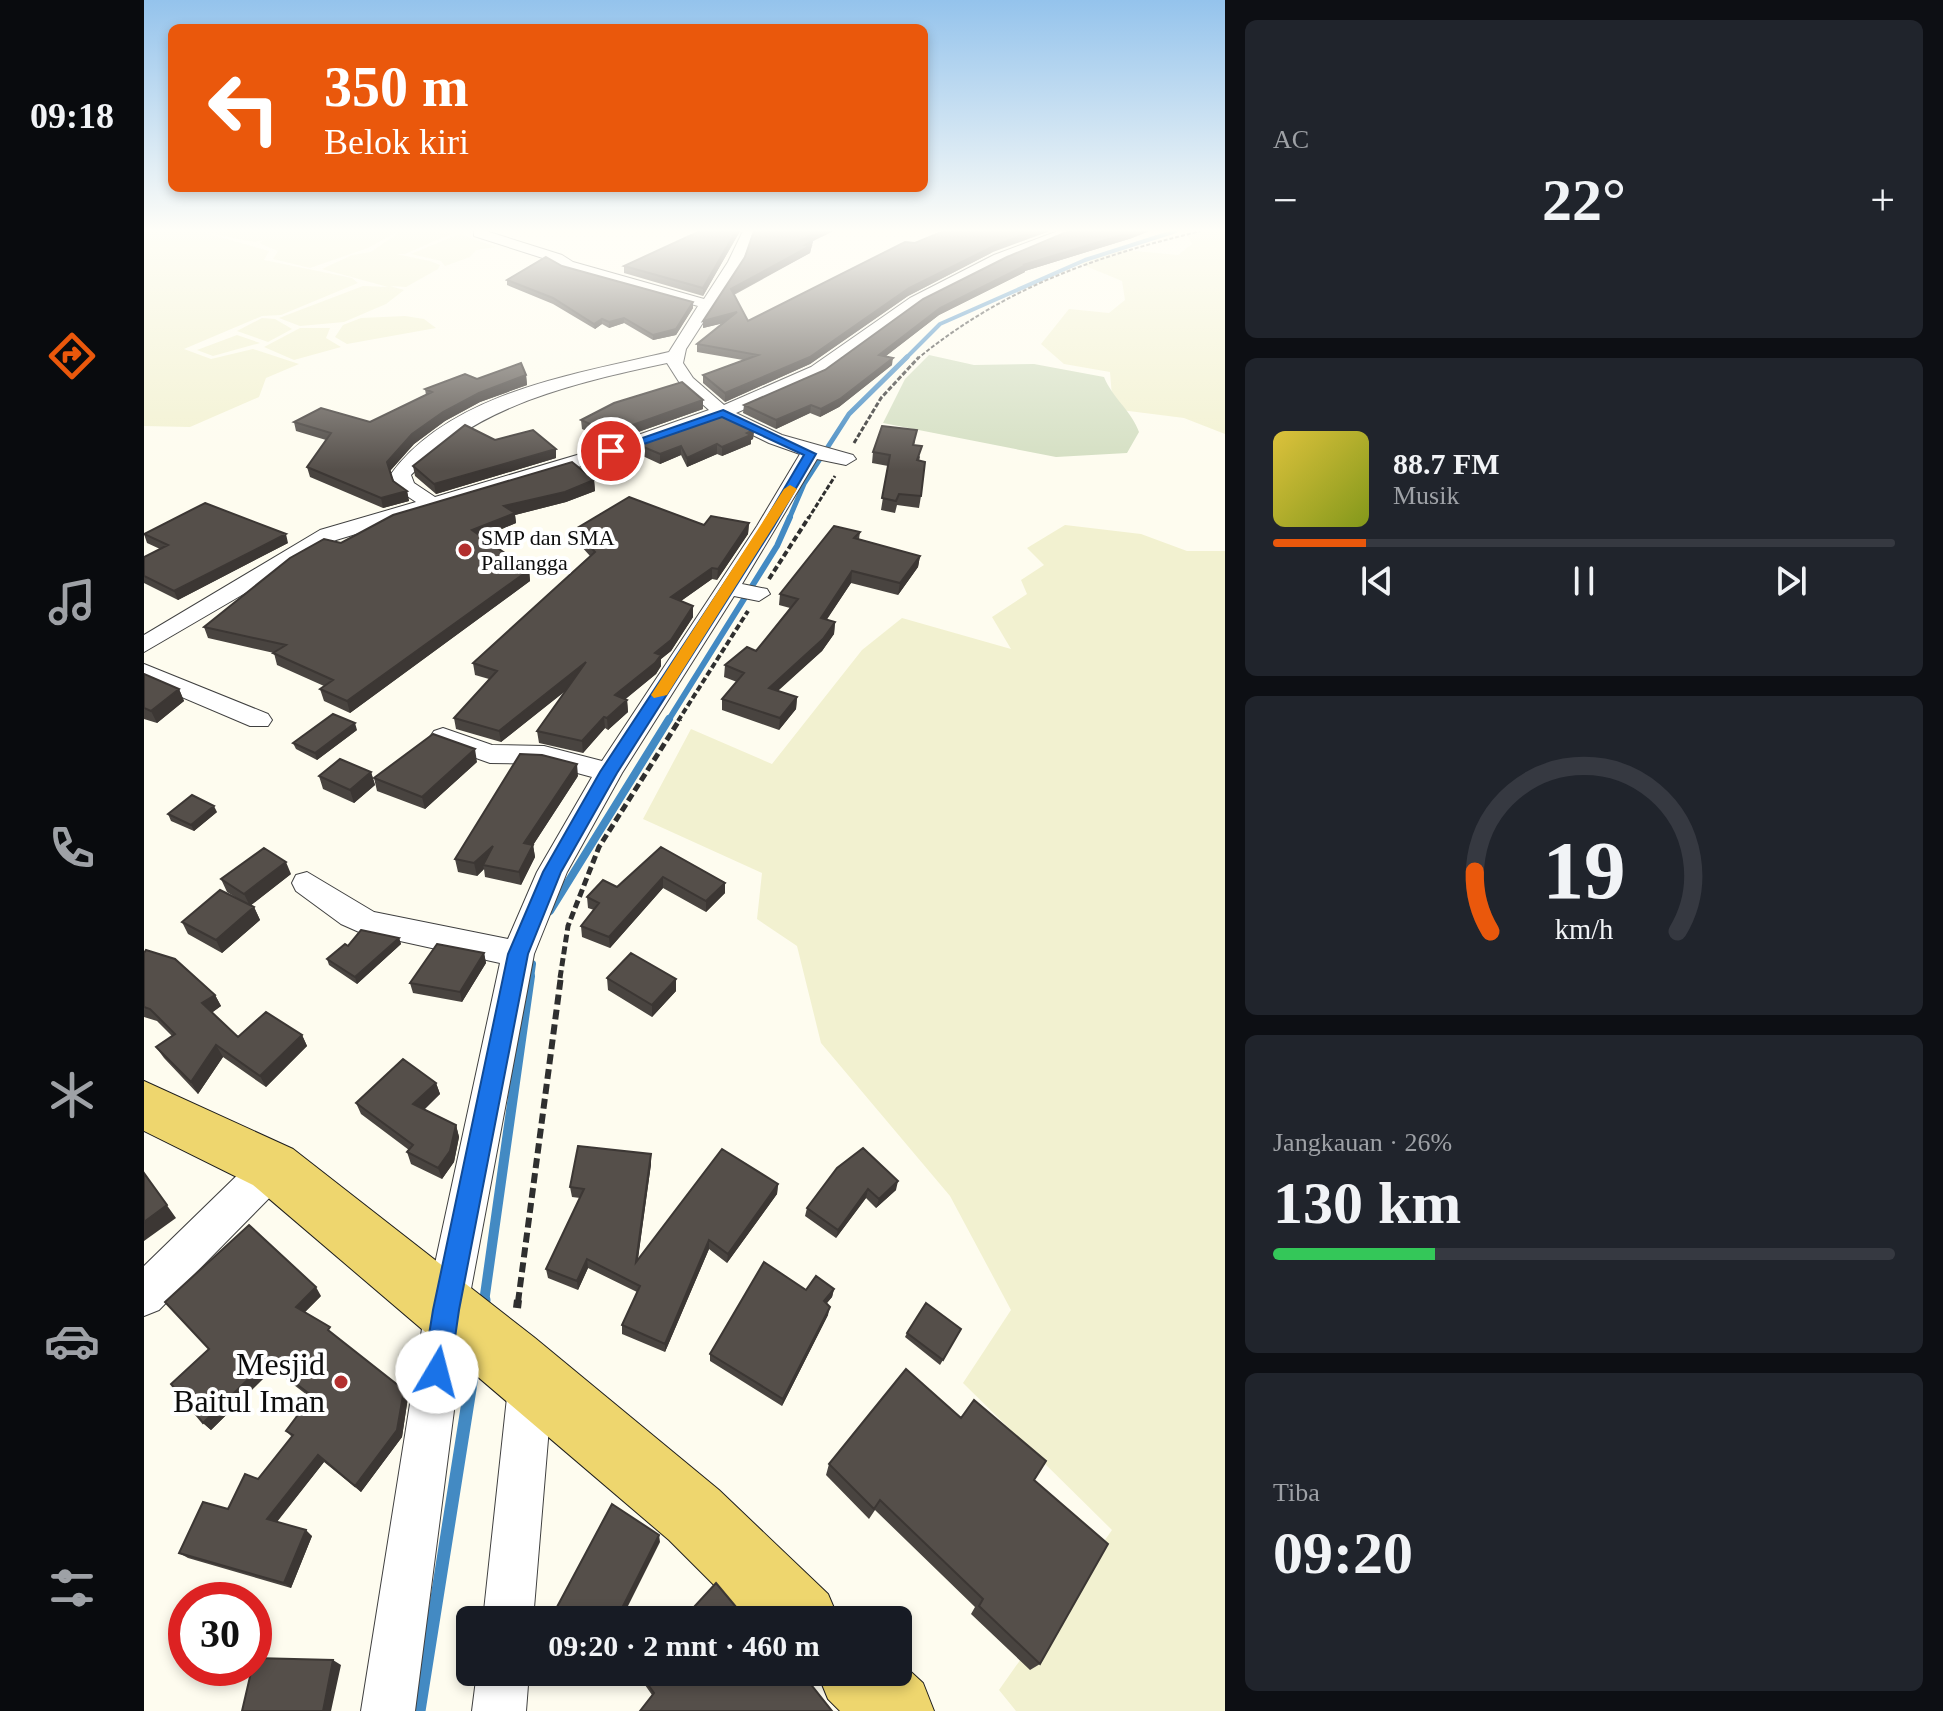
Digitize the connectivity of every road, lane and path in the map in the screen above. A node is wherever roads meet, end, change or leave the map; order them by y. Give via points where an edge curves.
1 (702, 311) edge
2 (900, 311) edge
3 (985, 311) edge
4 (675, 356) junction
5 (723, 413) junction
6 (828, 457) junction
7 (430, 503) junction
8 (744, 591) junction
9 (144, 645) edge
10 (144, 672) edge
11 (259, 720) dead end
12 (443, 737) edge
13 (609, 772) junction
14 (307, 883) dead end
15 (518, 954) junction
16 (144, 1105) edge
17 (273, 1167) junction
18 (144, 1295) edge
19 (490, 1345) junction
20 (507, 1606) edge
21 (788, 1606) edge
22 (502, 1686) edge
23 (869, 1686) edge
24 (388, 1711) edge
25 (499, 1711) edge
26 (895, 1711) edge

1 - 4 street
2 - 5 street via 817,371
3 - 6 path via 922,353
4 - 5 street via 678,370
4 - 7 street via 562,385 455,425 401,474 405,486
5 - 6 street
5 - 7 street
6 - 8 street
6 - 8 path
7 - 9 street via 315,541
8 - 13 street
8 - 19 path via 599,847 577,899 568,926 524,1235
10 - 11 street
12 - 13 street via 490,754 544,755
13 - 15 street via 552,872
14 - 15 street via 370,923
15 - 19 street
16 - 17 main road
17 - 18 street
17 - 19 main road
19 - 20 street
19 - 21 main road via 694,1515
19 - 24 street
22 - 25 street
23 - 26 main road

